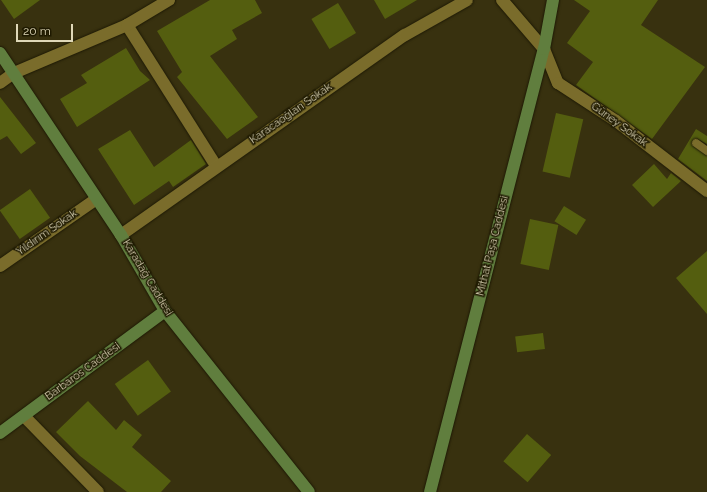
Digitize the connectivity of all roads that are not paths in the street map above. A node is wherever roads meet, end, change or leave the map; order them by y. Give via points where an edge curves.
1 (167, 0) edge
2 (467, 0) edge
3 (502, 0) edge
4 (553, 0) edge
5 (127, 24) junction
6 (544, 49) junction
7 (0, 53) edge
8 (14, 74) junction
9 (0, 83) edge
10 (696, 143) dead end
11 (707, 151) edge
12 (216, 166) junction
13 (707, 191) edge
14 (95, 200) junction
15 (120, 234) junction
16 (0, 266) edge
17 (165, 311) junction
18 (24, 416) junction
19 (0, 433) edge
20 (98, 492) edge
21 (309, 492) edge
22 (430, 492) edge

1 - 5 street
2 - 12 street, Karacaoğlan Sokak via 405,35
3 - 6 street, Güney Sokak
4 - 6 street, Mithat Paşa Caddesi
5 - 8 street
5 - 12 street
6 - 13 street, Güney Sokak via 558,83 616,121
6 - 22 street, Mithat Paşa Caddesi
7 - 8 street, Karadağ Caddesi
8 - 9 street
8 - 14 street, Karadağ Caddesi
10 - 11 lane
12 - 15 street, Karacaoğlan Sokak
14 - 15 street, Karadağ Caddesi
14 - 16 street, Yıldırım Sokak
15 - 17 street, Karadağ Caddesi
17 - 18 street, Barbaros Caddesi
17 - 21 street, Karadağ Caddesi
18 - 19 street, Barbaros Caddesi
18 - 20 street

